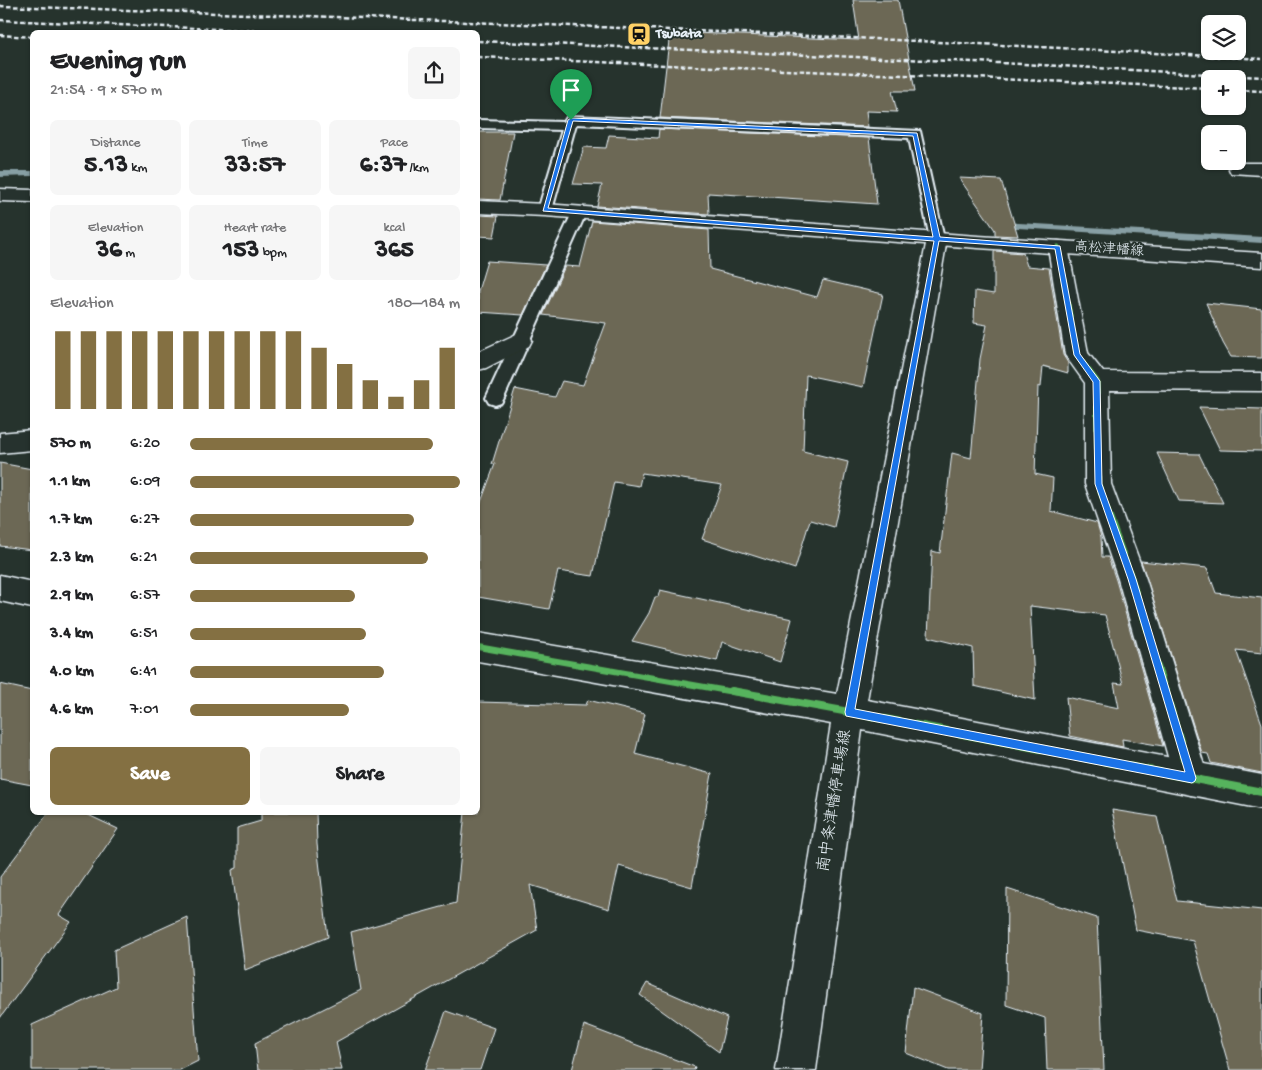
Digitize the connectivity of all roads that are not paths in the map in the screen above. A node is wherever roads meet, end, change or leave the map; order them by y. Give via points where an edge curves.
1 (480, 124) edge
2 (569, 126) junction
3 (1246, 169) edge
4 (1262, 169) edge
5 (0, 195) edge
6 (30, 196) edge
7 (480, 208) edge
8 (545, 210) junction
9 (579, 212) junction
10 (937, 239) junction
11 (1058, 247) junction
12 (1262, 260) edge
13 (521, 340) junction
14 (480, 361) edge
15 (1096, 381) junction
16 (1262, 382) edge
17 (495, 398) dead end
18 (30, 440) edge
19 (0, 443) edge
20 (0, 588) edge
21 (30, 595) edge
22 (480, 647) edge
23 (849, 712) junction
24 (1192, 778) junction
25 (1262, 792) edge
26 (796, 1070) edge

1 - 2 lane
2 - 8 lane
2 - 10 lane via 571,120 915,134
3 - 4 main road
5 - 6 main road
7 - 8 main road, 高松津幡線
8 - 9 main road, 高松津幡線
9 - 10 main road, 高松津幡線
9 - 13 lane
10 - 11 main road, 高松津幡線
10 - 23 main road, 南中条津幡停車場線
11 - 12 main road, 高松津幡線
11 - 15 main road via 1077,355
13 - 14 main road
13 - 17 lane
15 - 16 main road
15 - 24 main road via 1098,484 1132,579
18 - 19 main road
20 - 21 main road
22 - 23 main road
23 - 24 main road
23 - 26 main road, 南中条津幡停車場線
24 - 25 main road

